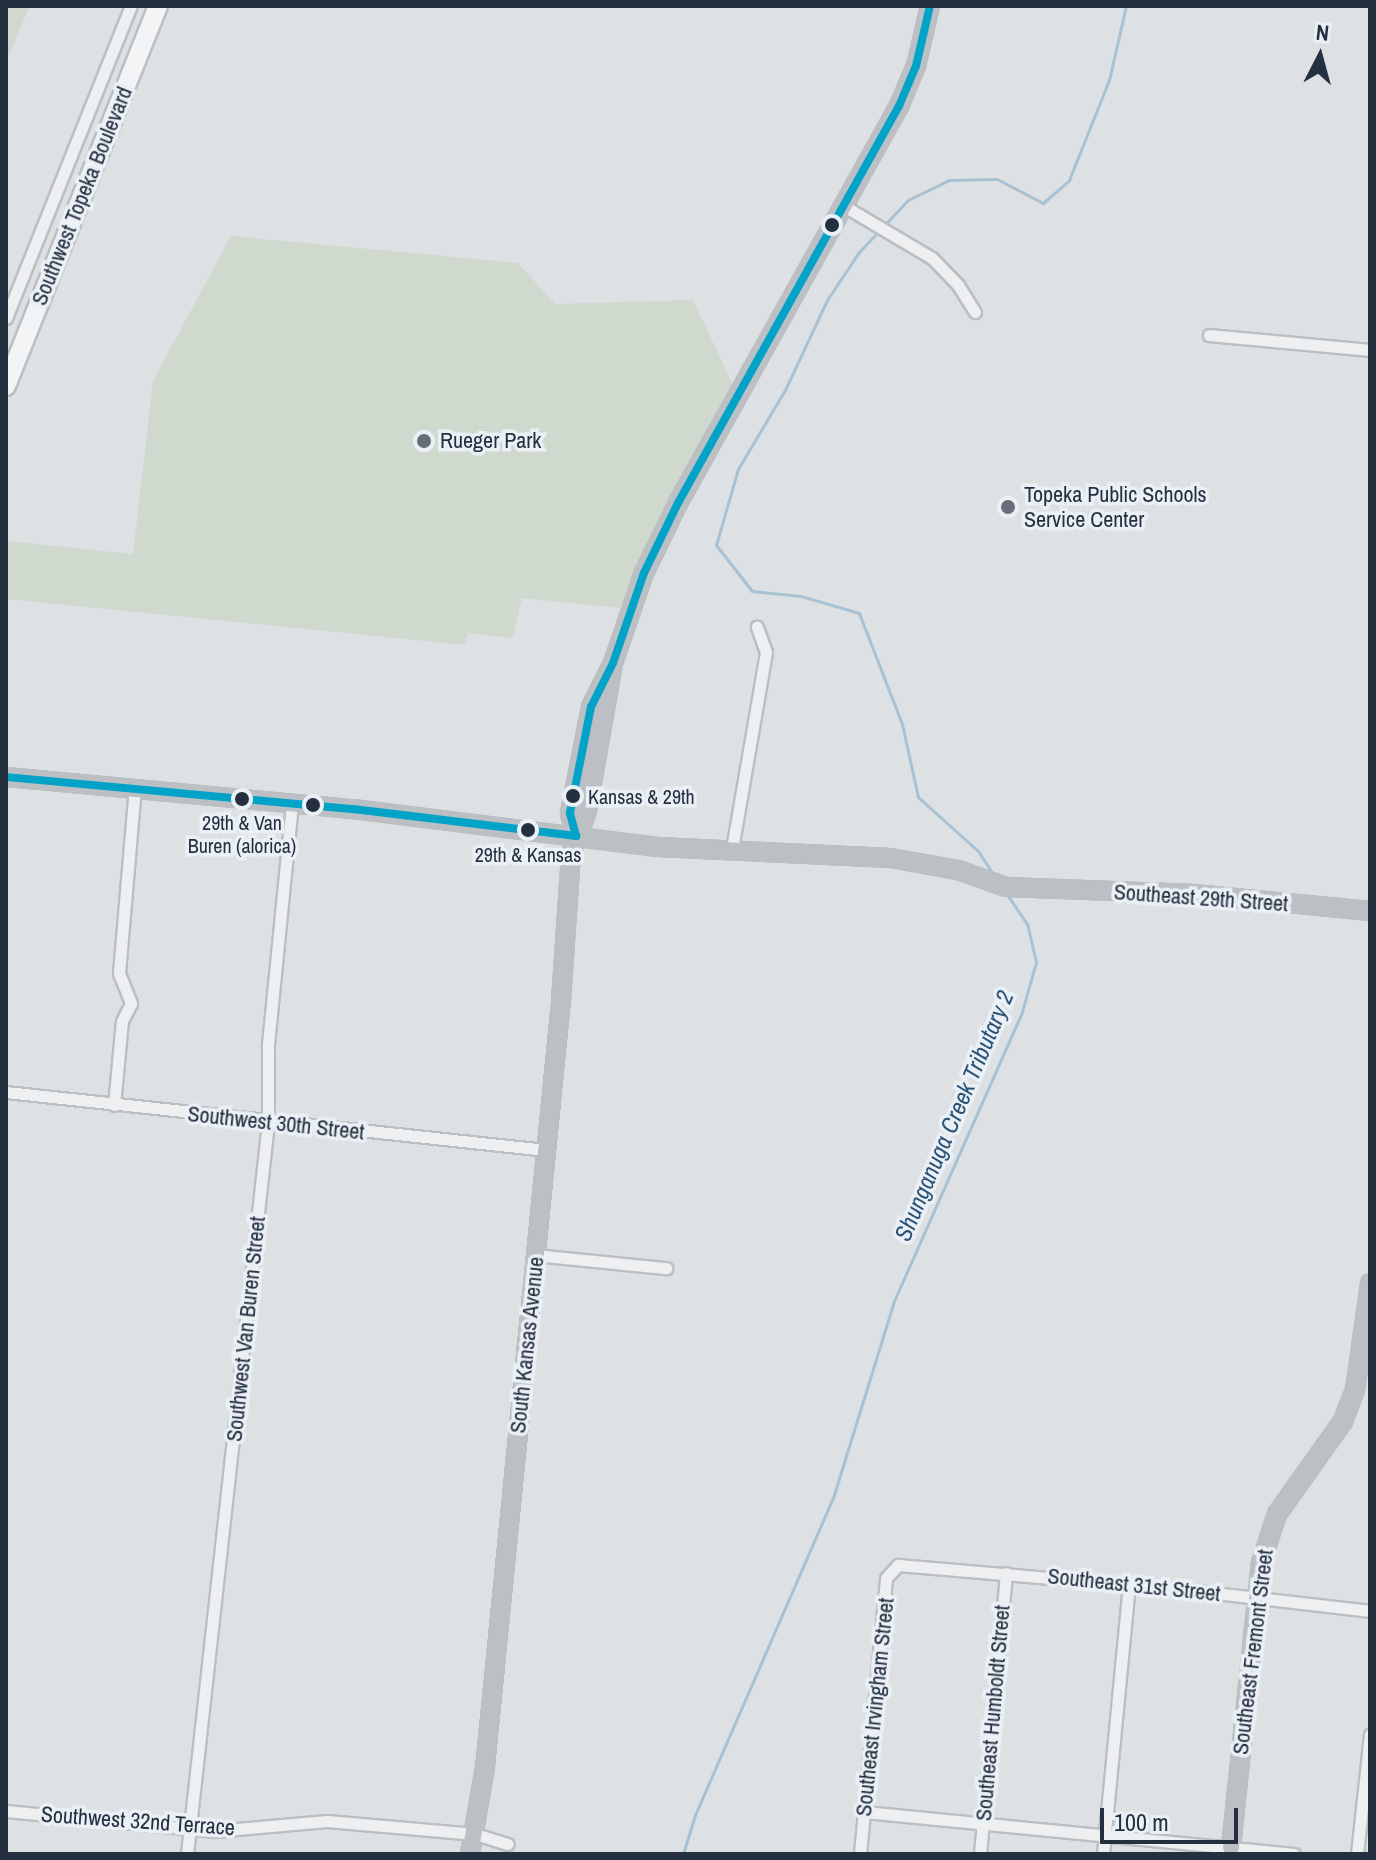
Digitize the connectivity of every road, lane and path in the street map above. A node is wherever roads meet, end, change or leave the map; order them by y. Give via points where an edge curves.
1 (131, 6) edge
2 (158, 6) edge
3 (930, 6) edge
4 (844, 206) junction
5 (975, 312) dead end
6 (6, 318) edge
7 (1209, 335) dead end
8 (1370, 350) edge
9 (6, 386) edge
10 (757, 627) dead end
11 (6, 777) edge
12 (135, 788) junction
13 (292, 803) junction
14 (576, 836) junction
15 (732, 849) junction
16 (1370, 911) edge
17 (6, 1092) edge
18 (114, 1105) junction
19 (268, 1123) junction
20 (546, 1150) junction
21 (535, 1255) junction
22 (666, 1268) dead end
23 (1370, 1283) edge
24 (898, 1565) joint
25 (1006, 1573) junction
26 (1129, 1584) junction
27 (1256, 1597) junction
28 (1370, 1611) edge
29 (1370, 1735) edge
30 (6, 1811) edge
31 (865, 1812) junction
32 (983, 1824) junction
33 (190, 1829) junction
34 (475, 1834) junction
35 (1105, 1836) junction
36 (507, 1844) dead end
37 (1231, 1851) edge
38 (187, 1854) edge
39 (470, 1854) edge
40 (860, 1854) edge
41 (980, 1854) edge
42 (1103, 1854) edge
43 (1294, 1854) edge
44 (1357, 1854) edge

1 - 6 street
2 - 9 main road, Southwest Topeka Boulevard
3 - 4 main road, South Kansas Avenue via 910,83
4 - 5 street via 945,269
4 - 14 main road, South Kansas Avenue via 658,541 613,663 587,811
7 - 8 street
10 - 15 street via 766,652
11 - 12 main road, Southeast 29th Street
12 - 13 main road, Southeast 29th Street
12 - 18 street via 119,973 131,1003 122,1021
13 - 14 main road, Southeast 29th Street
13 - 19 street, Southwest Van Buren Street via 268,1044
14 - 15 main road, Southeast 29th Street via 657,847
14 - 20 main road, South Kansas Avenue
15 - 16 main road, Southeast 29th Street via 891,858 958,870 1006,887 1194,894
17 - 18 street, Southwest 30th Street
18 - 19 street, Southwest 30th Street
19 - 20 street, Southwest 30th Street
19 - 33 street, Southwest Van Buren Street
20 - 21 main road, South Kansas Avenue
21 - 22 street
21 - 34 main road, South Kansas Avenue
23 - 27 main road, Southeast Fremont Street via 1355,1390 1343,1421 1277,1514
24 - 25 street, Southeast 31st Street
24 - 31 street, Southeast Irvingham Street via 886,1578
25 - 26 street, Southeast 31st Street
25 - 32 street, Southeast Humboldt Street
26 - 27 street, Southeast 31st Street
26 - 35 street
27 - 28 street, Southeast 31st Street
27 - 37 main road, Southeast Fremont Street
29 - 44 street
30 - 33 street, Southwest 32nd Terrace
31 - 32 street
31 - 40 street, Southeast Irvingham Street
32 - 35 street
32 - 41 street, Southeast Humboldt Street
33 - 34 street, Southwest 32nd Terrace via 235,1831 308,1820
33 - 38 street, Southwest Van Buren Street
34 - 36 street, Southwest 32nd Terrace
34 - 39 main road, South Kansas Avenue
35 - 37 street
35 - 42 street
37 - 43 street

